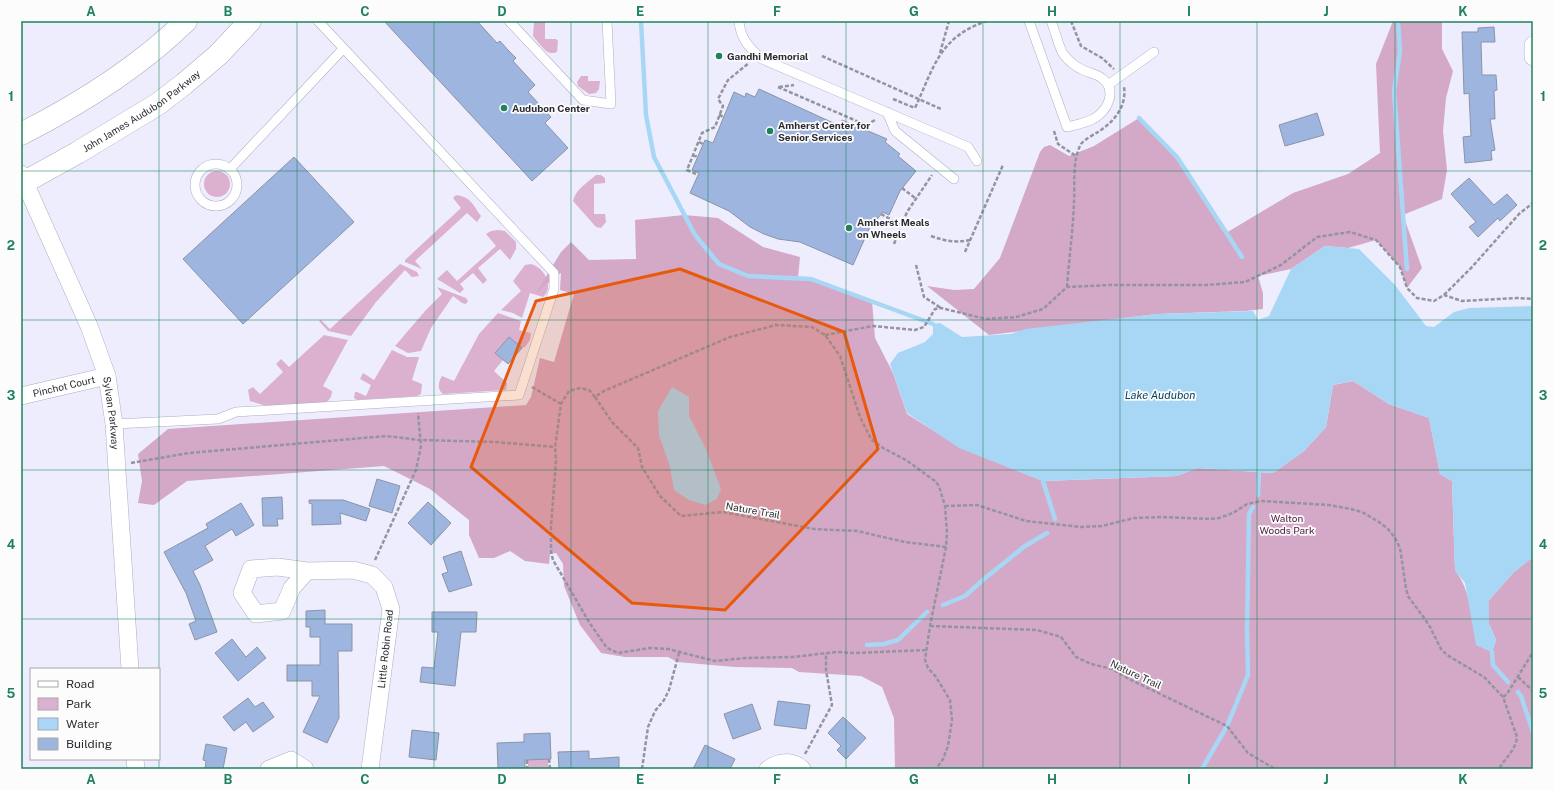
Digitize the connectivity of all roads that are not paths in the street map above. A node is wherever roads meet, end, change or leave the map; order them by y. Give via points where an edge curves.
1 (186, 21) edge
2 (250, 21) edge
3 (318, 21) edge
4 (509, 21) edge
5 (607, 21) edge
6 (739, 21) edge
7 (1029, 21) edge
8 (1051, 21) edge
9 (1533, 45) edge
10 (343, 49) junction
11 (1154, 52) dead end
12 (1533, 57) edge
13 (1108, 85) junction
14 (887, 112) junction
15 (21, 134) edge
16 (977, 161) dead end
17 (230, 168) junction
18 (954, 179) dead end
19 (22, 180) edge
20 (107, 376) junction
21 (21, 396) edge
22 (114, 424) junction
23 (307, 571) dead end
24 (130, 668) edge
25 (800, 767) edge
26 (269, 769) edge
27 (305, 769) edge
28 (370, 769) edge
29 (768, 769) edge

1 - 15 main road via 135,65 90,96
2 - 19 main road, John James Audubon Parkway via 218,55 158,104 77,153
3 - 10 lane
4 - 5 lane via 583,100 610,104
6 - 14 lane via 740,30 749,48 762,59
7 - 13 lane via 1067,127 1093,119 1100,114 1110,100 1111,91
8 - 13 lane via 1063,54 1077,68 1093,73
9 - 12 street
10 - 17 lane
10 - 22 lane via 554,273 554,289 519,395 236,412 218,418
11 - 13 lane
14 - 16 lane via 968,147
14 - 18 lane via 895,131
17 - 17 lane via 223,164 214,164 199,172 195,185 202,200 218,206 234,197 237,180
19 - 20 street, Sylvan Parkway via 89,326
20 - 21 street, Pinchot Court
20 - 22 street, Sylvan Parkway
22 - 24 street, Sylvan Parkway
23 - 28 street, Little Robin Road via 353,570 372,575 384,587 391,609
25 - 29 street via 781,763
26 - 27 street via 291,760

